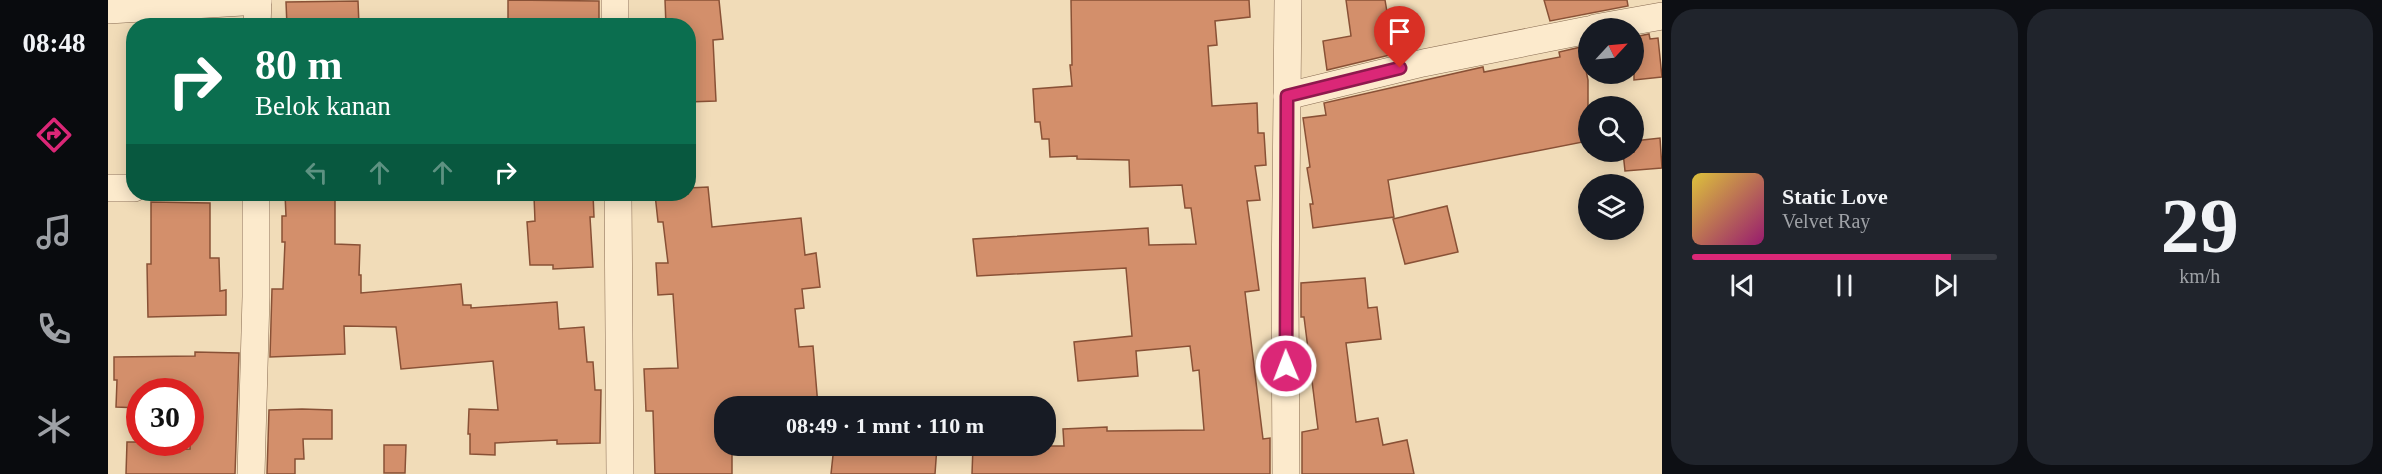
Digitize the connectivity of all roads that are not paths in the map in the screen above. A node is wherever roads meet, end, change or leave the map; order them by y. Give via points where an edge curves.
1 (258, 0) edge
2 (615, 0) edge
3 (1288, 0) edge
4 (108, 10) edge
5 (1662, 16) edge
6 (257, 18) edge
7 (615, 18) edge
8 (1644, 19) edge
9 (1578, 32) edge
10 (1287, 96) junction
11 (108, 188) edge
12 (126, 188) edge
13 (256, 201) edge
14 (618, 201) edge
15 (251, 474) edge
16 (620, 474) edge
17 (1286, 474) edge

1 - 4 street
1 - 6 street
2 - 7 street
3 - 10 street
5 - 8 street
9 - 10 street via 1422,63
10 - 17 street
11 - 12 street
13 - 15 street
14 - 16 street

